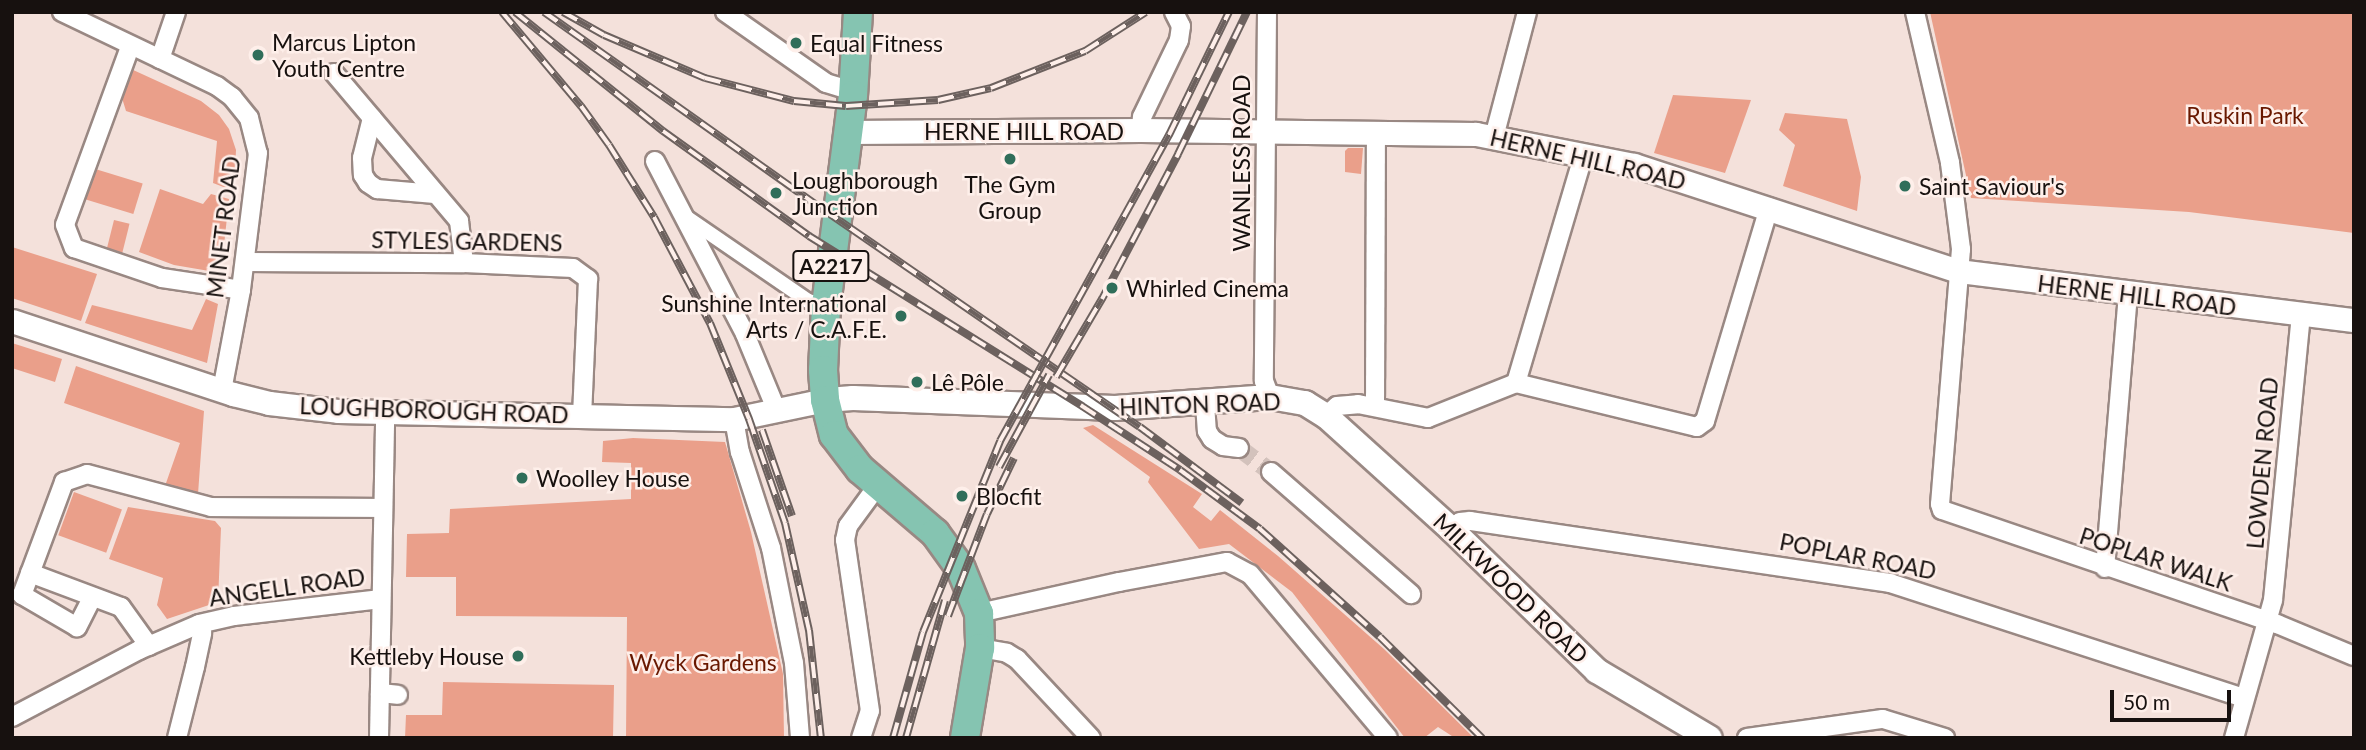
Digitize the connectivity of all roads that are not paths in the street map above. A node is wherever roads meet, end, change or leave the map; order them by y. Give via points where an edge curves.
1 (62, 12) edge
2 (176, 12) edge
3 (725, 12) edge
4 (858, 12) edge
5 (1174, 12) edge
6 (1267, 12) edge
7 (1527, 12) edge
8 (1915, 12) edge
9 (130, 47) junction
10 (160, 59) junction
11 (334, 73) dead end
12 (853, 91) junction
13 (372, 118) junction
14 (1141, 130) junction
15 (1266, 131) junction
16 (848, 132) junction
17 (1376, 133) junction
18 (1494, 136) junction
19 (1584, 153) junction
20 (655, 161) dead end
21 (435, 194) junction
22 (1769, 207) junction
23 (682, 214) junction
24 (246, 262) junction
25 (464, 263) junction
26 (1959, 271) junction
27 (242, 290) junction
28 (2128, 294) junction
29 (826, 305) junction
30 (2301, 314) junction
31 (2354, 320) edge
32 (12, 321) edge
33 (1516, 383) junction
34 (222, 391) junction
35 (1270, 397) junction
36 (825, 400) junction
37 (1205, 404) junction
38 (1375, 406) junction
39 (776, 409) junction
40 (385, 414) junction
41 (582, 415) junction
42 (1326, 416) junction
43 (734, 419) junction
44 (1239, 448) tunnel mouth
45 (1271, 472) tunnel mouth
46 (878, 485) junction
47 (382, 508) junction
48 (1452, 530) junction
49 (2105, 568) junction
50 (30, 573) junction
51 (1411, 594) dead end
52 (92, 597) junction
53 (381, 599) junction
54 (979, 613) junction
55 (2269, 622) junction
56 (199, 624) junction
57 (149, 646) junction
58 (980, 648) junction
59 (2354, 656) edge
60 (2244, 698) junction
61 (12, 717) edge
62 (177, 738) edge
63 (379, 738) edge
64 (800, 738) edge
65 (861, 738) edge
66 (965, 738) edge
67 (1091, 738) edge
68 (1388, 738) edge
69 (1710, 738) edge
70 (1747, 738) edge
71 (1945, 738) edge
72 (2234, 738) edge

1 - 9 street, MINET ROAD
2 - 10 street
3 - 12 street via 827,83
4 - 12 main road, A2217
5 - 14 street via 1181,26 1179,40 1142,117
6 - 15 street, WANLESS ROAD
7 - 18 street
8 - 26 street via 1952,175 1961,249
9 - 10 street, MINET ROAD
9 - 27 street via 65,225 74,248 169,280
10 - 24 street, MINET ROAD via 217,86 249,118 258,153
11 - 13 street
12 - 16 main road, A2217
13 - 21 street
13 - 21 street via 362,158 368,183 377,189
14 - 15 street, HERNE HILL ROAD
14 - 16 street, HERNE HILL ROAD
15 - 17 street, HERNE HILL ROAD
15 - 35 street, WANLESS ROAD via 1264,381
16 - 29 main road, A2217
17 - 18 street, HERNE HILL ROAD
17 - 38 street
18 - 19 street, HERNE HILL ROAD
19 - 22 street, HERNE HILL ROAD
19 - 33 street
20 - 23 street
21 - 25 street via 459,221
22 - 26 street, HERNE HILL ROAD
22 - 33 street via 1702,424 1687,427
23 - 29 street via 808,301
23 - 39 street via 748,341
24 - 25 street, STYLES GARDENS
24 - 27 street, MINET ROAD
25 - 41 street, STYLES GARDENS via 573,268 588,279
26 - 28 street, HERNE HILL ROAD
26 - 49 street, POPLAR WALK via 1942,510
27 - 34 street, MINET ROAD
28 - 30 street, HERNE HILL ROAD
28 - 49 street
29 - 36 main road, A2217
30 - 31 street, HERNE HILL ROAD
30 - 55 street, LOWDEN ROAD
32 - 34 street, LOUGHBOROUGH ROAD
33 - 38 street via 1428,418
34 - 40 street, LOUGHBOROUGH ROAD via 269,403
35 - 37 main road, HINTON ROAD
35 - 42 main road, HINTON ROAD via 1304,403
36 - 37 main road, HINTON ROAD via 1115,408
36 - 39 street, LOUGHBOROUGH ROAD
36 - 46 main road, A2217 via 834,435 859,469
37 - 44 street via 1212,439
38 - 42 street via 1345,404
39 - 43 street, LOUGHBOROUGH ROAD
40 - 41 street, LOUGHBOROUGH ROAD
40 - 47 street
41 - 43 street, LOUGHBOROUGH ROAD
42 - 48 main road, MILKWOOD ROAD
43 - 64 street via 776,573 794,663
45 - 51 street
46 - 54 main road, A2217 via 935,533 961,569
46 - 65 street via 848,526 845,540 870,711
47 - 50 street via 211,508 87,474 64,482
47 - 53 street
48 - 60 street, POPLAR ROAD via 1460,522 1470,521 1897,584
48 - 69 main road, MILKWOOD ROAD via 1597,671
49 - 55 street, POPLAR WALK
50 - 52 street
50 - 52 street via 22,595 77,627
52 - 57 street via 121,607
53 - 56 street, ANGELL ROAD
53 - 63 street via 389,694
54 - 58 main road, A2217
54 - 68 street via 1227,562 1250,574
55 - 59 street, POPLAR WALK
55 - 60 street, LOWDEN ROAD
56 - 57 street, ANGELL ROAD
56 - 62 street via 202,633
57 - 61 street, ANGELL ROAD
58 - 66 main road, A2217
58 - 67 street via 1017,659
60 - 72 street, LOWDEN ROAD
70 - 71 street via 1883,719

